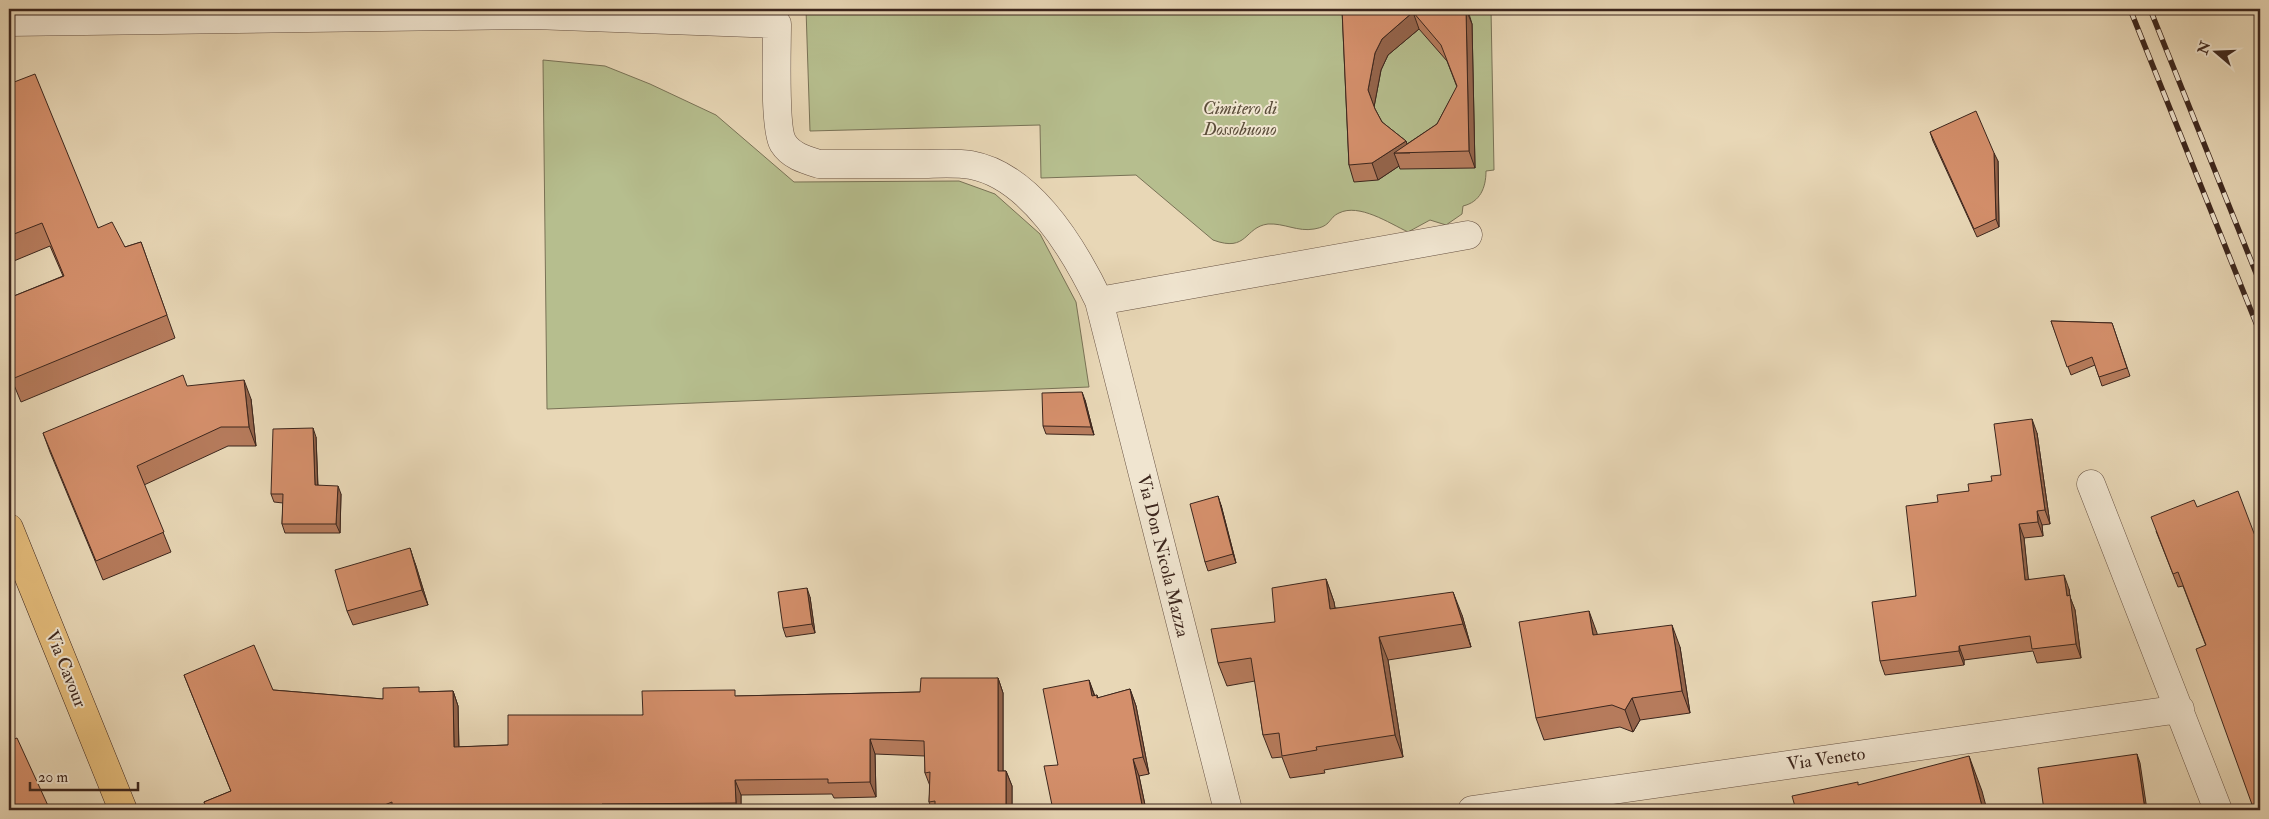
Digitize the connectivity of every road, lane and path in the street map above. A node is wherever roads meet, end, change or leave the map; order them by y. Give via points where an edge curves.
1 (9, 22) edge
2 (1468, 235) dead end
3 (1099, 301) junction
4 (2091, 484) dead end
5 (9, 528) edge
6 (2180, 709) junction
7 (123, 810) edge
8 (1228, 810) edge
9 (1472, 810) edge
10 (2218, 810) edge

1 - 3 street, Via Don Nicola Mazza via 534,15 777,24 778,122 783,143 798,157 819,164 971,165 1002,176 1034,202 1057,230 1082,266
2 - 3 street
3 - 8 street, Via Don Nicola Mazza
4 - 6 street
5 - 7 main road, Via Cavour
6 - 9 street, Via Veneto
6 - 10 street

